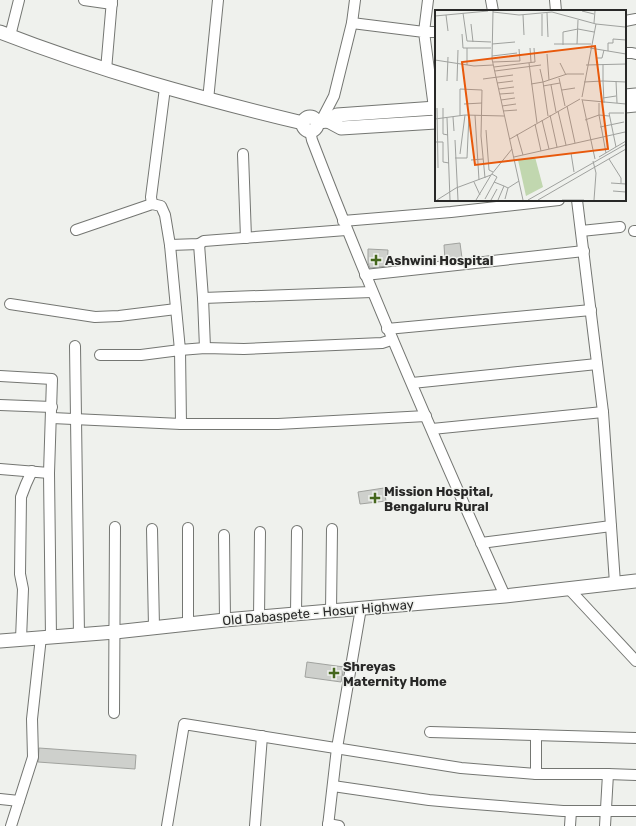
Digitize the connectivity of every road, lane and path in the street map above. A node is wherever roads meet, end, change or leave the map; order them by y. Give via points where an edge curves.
1 (20, 0) edge
2 (84, 0) edge
3 (218, 0) edge
4 (355, 0) edge
5 (428, 0) edge
6 (491, 0) edge
7 (555, 0) edge
8 (112, 2) edge
9 (493, 10) edge
10 (556, 10) edge
11 (636, 19) edge
12 (626, 21) edge
13 (352, 23) junction
14 (424, 32) junction
15 (435, 32) edge
16 (5, 34) edge
17 (626, 53) edge
18 (636, 54) edge
19 (106, 70) junction
20 (165, 88) junction
21 (636, 95) edge
22 (626, 96) edge
23 (208, 100) junction
24 (636, 105) edge
25 (626, 106) edge
26 (435, 110) edge
27 (435, 122) edge
28 (316, 124) junction
29 (243, 154) dead end
30 (550, 201) edge
31 (577, 201) edge
32 (152, 204) junction
33 (344, 225) junction
34 (620, 227) dead end
35 (76, 230) dead end
36 (582, 231) junction
37 (246, 238) junction
38 (199, 244) junction
39 (170, 245) junction
40 (584, 251) junction
41 (365, 275) junction
42 (372, 292) junction
43 (204, 298) junction
44 (10, 304) dead end
45 (176, 309) junction
46 (591, 310) junction
47 (387, 329) junction
48 (391, 340) junction
49 (75, 346) dead end
50 (205, 348) junction
51 (180, 350) junction
52 (100, 355) dead end
53 (597, 364) junction
54 (0, 376) edge
55 (412, 383) junction
56 (0, 405) edge
57 (52, 407) junction
58 (603, 412) junction
59 (426, 416) junction
60 (52, 418) junction
61 (76, 420) junction
62 (181, 424) junction
63 (432, 430) junction
64 (0, 469) edge
65 (32, 471) junction
66 (49, 473) junction
67 (611, 526) junction
68 (115, 527) dead end
69 (188, 528) dead end
70 (152, 529) dead end
71 (332, 529) dead end
72 (296, 531) dead end
73 (260, 532) dead end
74 (224, 535) dead end
75 (481, 543) junction
76 (636, 581) edge
77 (615, 583) junction
78 (569, 589) junction
79 (505, 596) junction
80 (361, 608) junction
81 (331, 611) junction
82 (296, 614) junction
83 (259, 617) junction
84 (224, 620) junction
85 (188, 624) junction
86 (154, 627) junction
87 (115, 632) junction
88 (79, 634) junction
89 (46, 637) junction
90 (21, 639) junction
91 (0, 640) edge
92 (636, 661) edge
93 (114, 713) dead end
94 (430, 732) dead end
95 (536, 734) junction
96 (262, 736) junction
97 (636, 738) edge
98 (337, 748) junction
99 (536, 774) junction
100 (608, 774) junction
101 (636, 775) edge
102 (333, 786) junction
103 (0, 799) edge
104 (19, 801) junction
105 (571, 811) junction
106 (606, 811) junction
107 (636, 811) edge
108 (328, 825) edge
109 (11, 826) edge
110 (167, 826) edge
111 (255, 826) edge
112 (339, 826) edge
113 (570, 826) edge
114 (605, 826) edge

1 - 16 street
2 - 8 street
3 - 23 street
4 - 13 street
5 - 14 street
6 - 9 street
7 - 10 street
8 - 19 street
11 - 12 street
13 - 14 street
13 - 28 street via 334,96
14 - 15 street
14 - 26 street
16 - 19 main road
17 - 18 street
19 - 20 main road
20 - 23 main road
20 - 32 street
21 - 22 main road
23 - 28 main road
24 - 25 main road
26 - 28 main road via 336,115
27 - 28 main road via 340,128
28 - 33 street via 312,140
29 - 37 street
30 - 33 street
31 - 36 street
32 - 35 street
32 - 39 street via 161,206 165,215
33 - 37 street
33 - 41 street
34 - 36 street
36 - 40 street
37 - 38 street via 204,241
38 - 39 street
38 - 43 street
39 - 45 street
40 - 41 street
40 - 46 street
41 - 42 street
42 - 43 street
42 - 47 street
43 - 50 street
44 - 45 street via 95,316 120,316
45 - 51 street
46 - 47 street
46 - 53 street
47 - 48 street
48 - 50 street via 382,343 244,349
48 - 55 street
49 - 61 street
50 - 51 street
51 - 52 street via 141,355
51 - 62 street
53 - 55 street
53 - 58 street
54 - 57 street via 52,379
55 - 59 street
56 - 57 street
57 - 60 street
58 - 63 street
58 - 67 street
59 - 62 street via 278,424
59 - 63 street
60 - 61 street
60 - 66 street
61 - 62 street
61 - 88 street
63 - 75 street
64 - 65 street
65 - 66 street
65 - 90 street via 22,497
66 - 89 street
67 - 75 street
67 - 77 street
68 - 87 street
69 - 85 street
70 - 86 street
71 - 81 street
72 - 82 street
73 - 83 street
74 - 84 street
75 - 79 street
76 - 77 main road, Old Dabaspete - Hosur Highway
77 - 78 main road, Old Dabaspete - Hosur Highway
78 - 79 main road, Old Dabaspete - Hosur Highway
78 - 92 street
79 - 80 main road, Old Dabaspete - Hosur Highway
80 - 81 main road, Old Dabaspete - Hosur Highway
80 - 98 street
81 - 82 main road, Old Dabaspete - Hosur Highway
82 - 83 main road, Old Dabaspete - Hosur Highway
83 - 84 main road, Old Dabaspete - Hosur Highway
84 - 85 main road, Old Dabaspete - Hosur Highway
85 - 86 main road, Old Dabaspete - Hosur Highway
86 - 87 main road, Old Dabaspete - Hosur Highway
87 - 88 main road, Old Dabaspete - Hosur Highway
87 - 93 street
88 - 89 main road, Old Dabaspete - Hosur Highway
89 - 90 main road, Old Dabaspete - Hosur Highway
89 - 104 street via 32,719 33,757
90 - 91 main road, Old Dabaspete - Hosur Highway
94 - 95 street
95 - 97 street
95 - 99 street
96 - 98 street
96 - 110 street via 184,724
96 - 111 street
98 - 99 street via 461,768
98 - 102 street
99 - 100 street
100 - 101 street
100 - 106 street
102 - 105 street via 429,800
102 - 108 street
103 - 104 street
104 - 109 street
105 - 106 street
105 - 113 street
106 - 107 street
106 - 114 street
108 - 112 street

